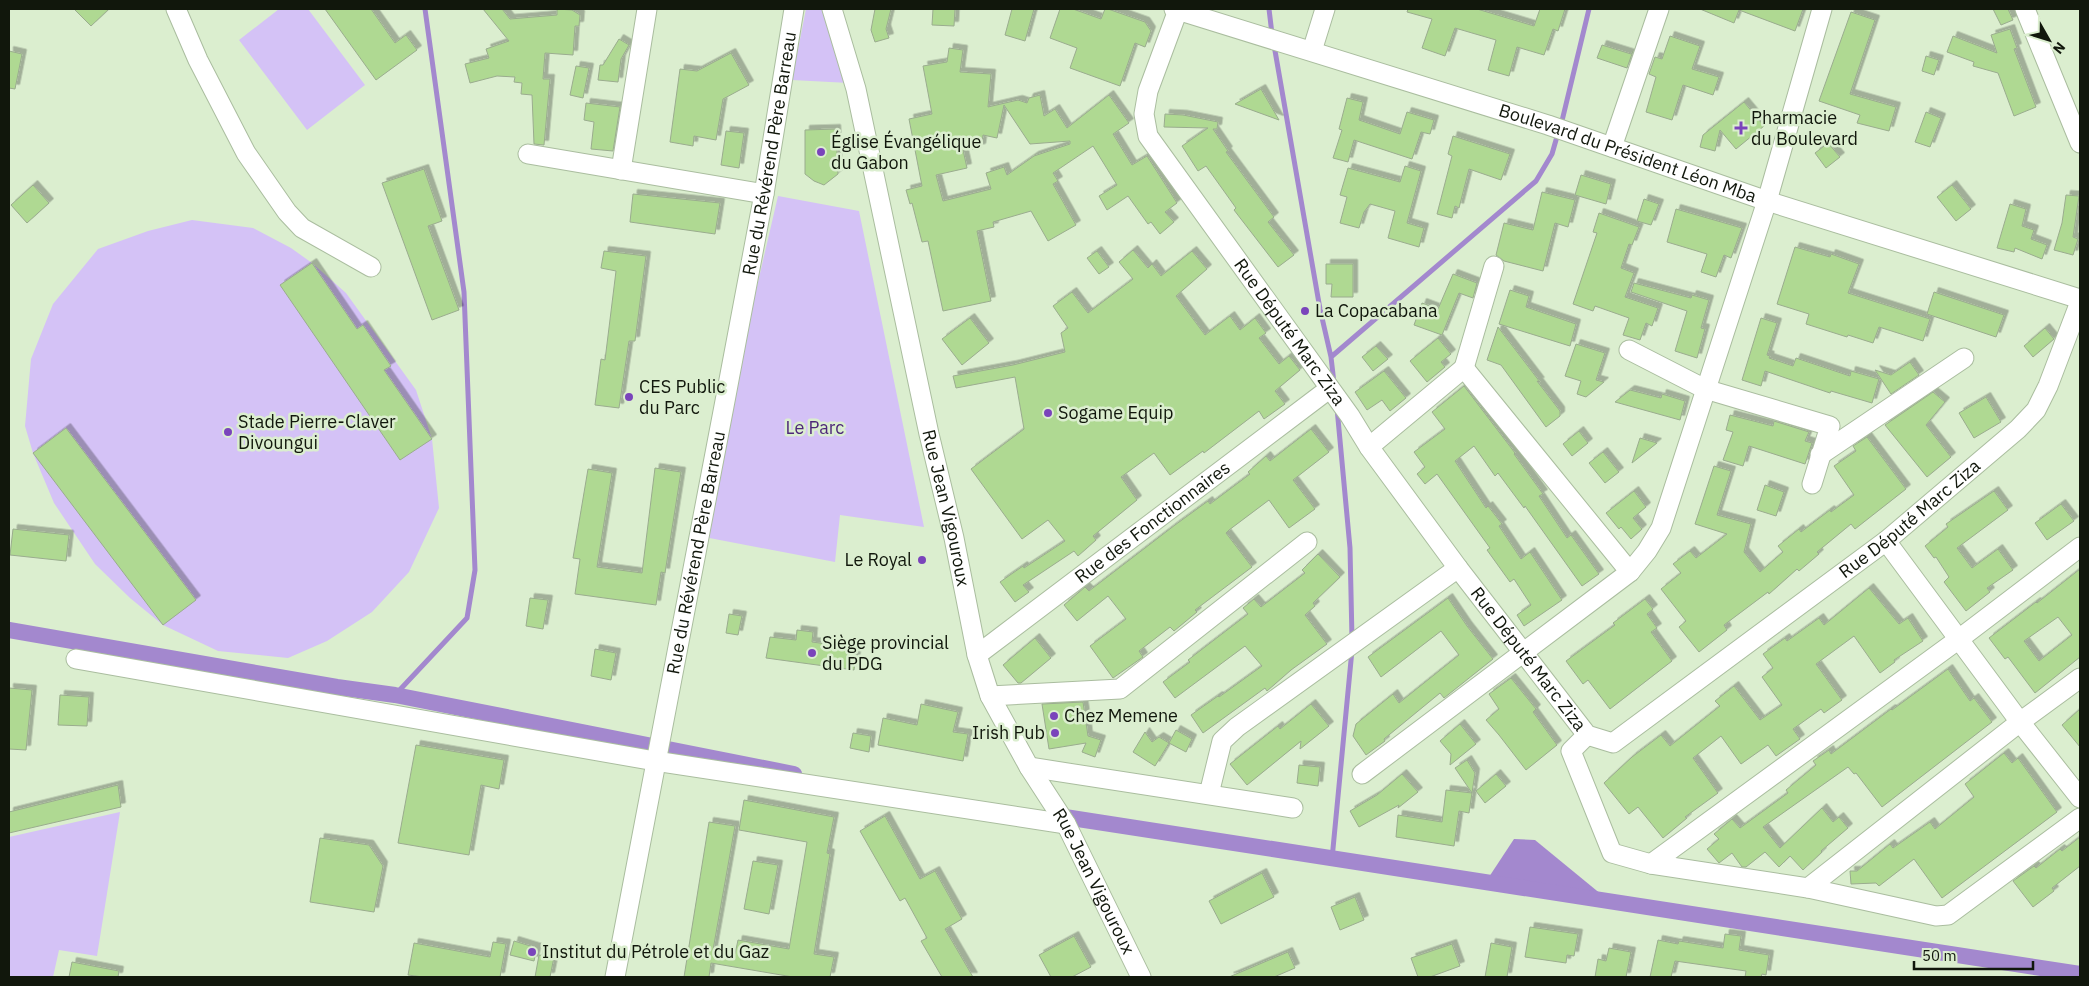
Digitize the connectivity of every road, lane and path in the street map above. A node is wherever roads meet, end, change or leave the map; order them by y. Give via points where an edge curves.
1 (176, 9) edge
2 (647, 9) edge
3 (794, 9) edge
4 (832, 9) edge
5 (1176, 9) edge
6 (1324, 9) edge
7 (1659, 9) edge
8 (1822, 9) edge
9 (2025, 9) edge
10 (1312, 51) junction
11 (2080, 143) edge
12 (1612, 147) junction
13 (528, 154) dead end
14 (621, 170) junction
15 (764, 194) junction
16 (1767, 201) junction
17 (1494, 266) dead end
18 (371, 267) dead end
19 (2080, 301) edge
20 (1628, 350) dead end
21 (1964, 358) dead end
22 (1464, 368) junction
23 (1705, 389) junction
24 (1331, 392) junction
25 (1369, 447) junction
26 (1820, 455) junction
27 (1812, 484) dead end
28 (1886, 540) junction
29 (1307, 542) dead end
30 (2080, 547) edge
31 (1458, 568) junction
32 (1630, 572) junction
33 (1958, 639) junction
34 (1524, 653) junction
35 (977, 655) junction
36 (76, 659) dead end
37 (2080, 678) edge
38 (990, 696) junction
39 (2020, 722) junction
40 (1587, 735) junction
41 (656, 757) junction
42 (1029, 767) junction
43 (1362, 774) dead end
44 (1209, 794) junction
45 (2080, 798) edge
46 (1292, 808) dead end
47 (2080, 818) edge
48 (1066, 824) junction
49 (1651, 864) junction
50 (1808, 888) junction
51 (615, 977) edge
52 (1141, 977) edge

1 - 18 street via 198,60 246,153 286,212 302,228
2 - 14 street
3 - 15 street, Rue du Révérend Père Barreau
4 - 35 street, Rue Jean Vigouroux via 856,89
5 - 10 street, Boulevard du Président Léon Mba
5 - 24 street, Rue Député Marc Ziza via 1148,91 1144,114 1148,136
6 - 10 street
7 - 12 street
8 - 16 street
9 - 11 street
10 - 12 street, Boulevard du Président Léon Mba
12 - 16 street, Boulevard du Président Léon Mba
13 - 14 street
14 - 15 street
15 - 41 street, Rue du Révérend Père Barreau
16 - 19 street, Boulevard du Président Léon Mba
16 - 23 street
17 - 22 street
19 - 28 street, Rue Député Marc Ziza via 2036,410 2018,429
20 - 23 street
21 - 26 street
22 - 25 street
22 - 32 street
23 - 26 street via 1830,426
23 - 32 street via 1661,528
24 - 25 street, Rue Député Marc Ziza
24 - 35 street, Rue des Fonctionnaires
25 - 31 street, Rue Député Marc Ziza
26 - 27 street
28 - 33 street
28 - 40 street, Rue Député Marc Ziza via 1613,743
29 - 38 street via 1120,689
30 - 33 street
31 - 34 street, Rue Député Marc Ziza
31 - 44 street via 1237,727 1222,741
32 - 34 street
33 - 39 street
33 - 49 street
34 - 40 street, Rue Député Marc Ziza
34 - 43 street
35 - 38 street, Rue Jean Vigouroux
36 - 41 street
37 - 39 street
38 - 42 street, Rue Jean Vigouroux
39 - 45 street
39 - 50 street
40 - 49 street via 1571,751 1612,853
41 - 48 street
41 - 51 street, Rue du Révérend Père Barreau
42 - 44 street
42 - 48 street, Rue Jean Vigouroux
44 - 46 street
47 - 50 street via 1948,915 1936,916
48 - 52 street, Rue Jean Vigouroux
49 - 50 street

